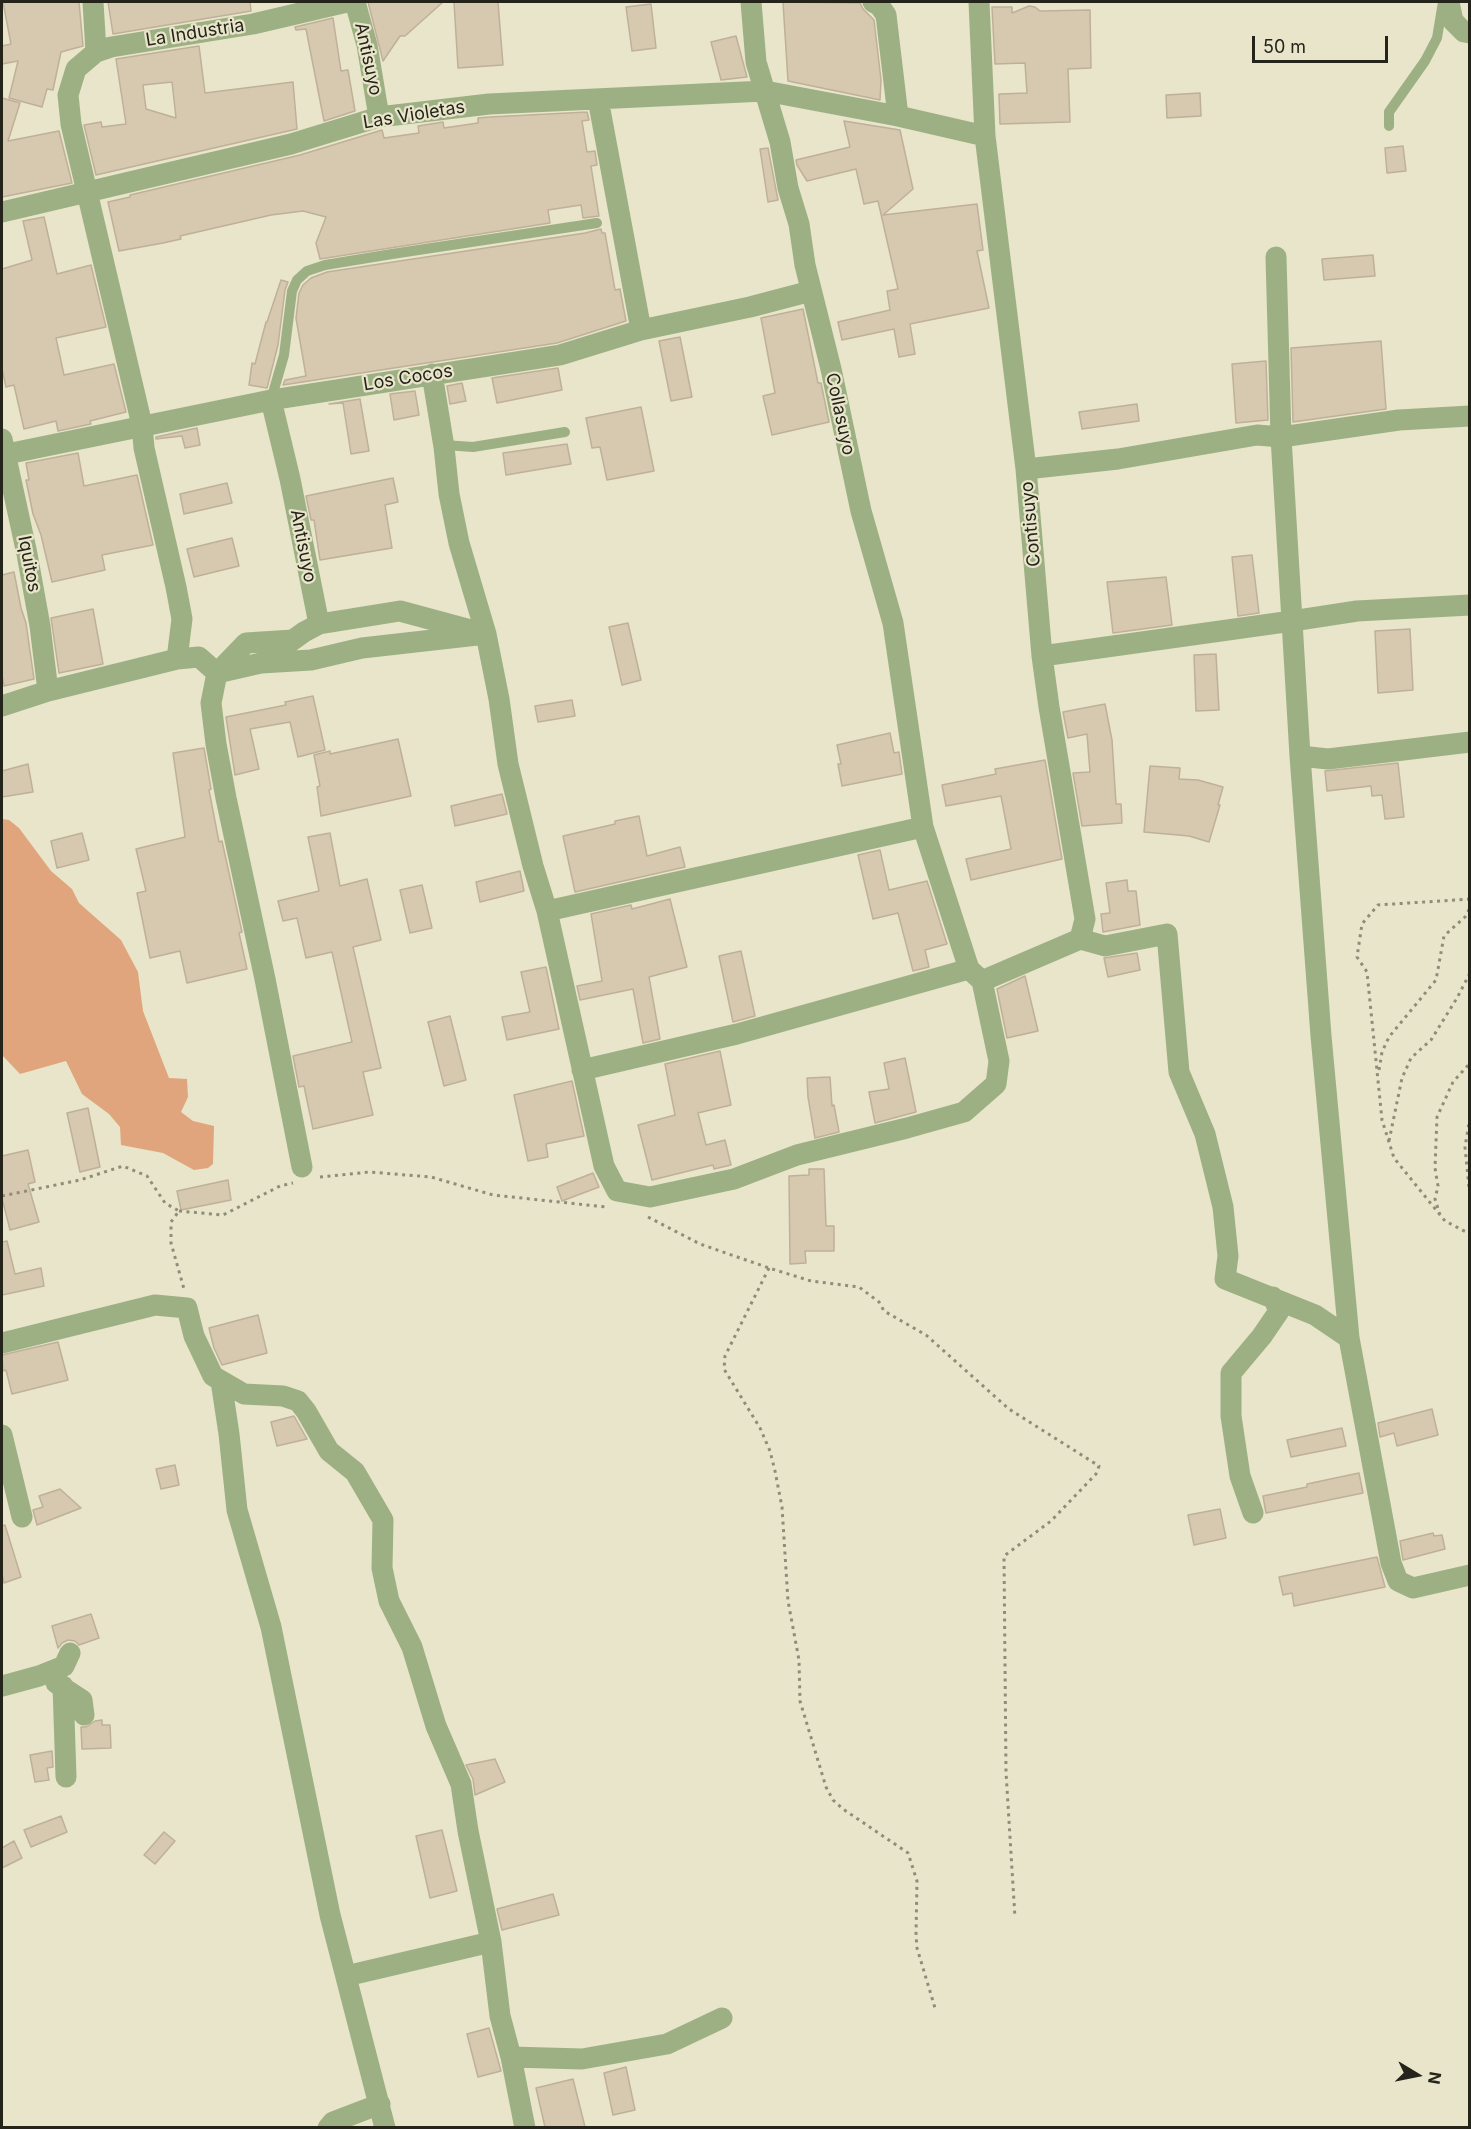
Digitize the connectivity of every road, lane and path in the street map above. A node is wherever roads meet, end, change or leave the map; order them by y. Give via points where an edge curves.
1 (93, 2) edge
2 (347, 2) edge
3 (355, 2) edge
4 (751, 2) edge
5 (873, 2) edge
6 (979, 2) edge
7 (1443, 2) edge
8 (1449, 2) edge
9 (1470, 33) edge
10 (96, 52) junction
11 (765, 91) junction
12 (598, 99) junction
13 (898, 116) junction
14 (379, 117) junction
15 (1389, 126) dead end
16 (985, 136) junction
17 (87, 192) junction
18 (2, 212) edge
19 (597, 223) dead end
20 (1276, 257) dead end
21 (811, 291) junction
22 (641, 330) junction
23 (432, 374) junction
24 (272, 400) junction
25 (1470, 416) edge
26 (142, 425) junction
27 (565, 432) dead end
28 (1281, 437) junction
29 (444, 445) junction
30 (3, 449) edge
31 (1026, 469) junction
32 (1470, 605) edge
33 (1292, 621) junction
34 (319, 624) junction
35 (486, 634) junction
36 (293, 640) junction
37 (1042, 656) junction
38 (177, 659) junction
39 (261, 663) junction
40 (217, 673) junction
41 (48, 691) junction
42 (2, 706) edge
43 (1470, 742) edge
44 (1300, 756) junction
45 (923, 827) junction
46 (1470, 899) edge
47 (1470, 908) edge
48 (547, 911) junction
49 (1080, 939) junction
50 (1470, 973) edge
51 (976, 975) junction
52 (1470, 1063) edge
53 (582, 1070) junction
54 (1378, 1075) junction
55 (1470, 1118) edge
56 (1389, 1143) junction
57 (304, 1175) junction
58 (2, 1196) edge
59 (1470, 1198) edge
60 (611, 1208) dead end
61 (178, 1211) junction
62 (640, 1214) dead end
63 (1440, 1216) junction
64 (1470, 1234) edge
65 (769, 1268) junction
66 (1273, 1297) junction
67 (187, 1308) junction
68 (1349, 1338) junction
69 (2, 1343) edge
70 (221, 1381) junction
71 (2, 1435) edge
72 (1253, 1513) dead end
73 (22, 1517) dead end
74 (1470, 1575) edge
75 (70, 1653) dead end
76 (39, 1676) junction
77 (2, 1686) edge
78 (63, 1686) junction
79 (84, 1715) dead end
80 (66, 1777) dead end
81 (1015, 1918) dead end
82 (491, 1942) junction
83 (346, 1976) junction
84 (935, 2008) dead end
85 (722, 2018) dead end
86 (511, 2057) junction
87 (380, 2104) junction
88 (328, 2127) edge
89 (385, 2127) edge
90 (525, 2127) edge

1 - 10 street
2 - 10 street, La Industria via 253,24
3 - 14 street, Antisuyo
4 - 11 street, Collasuyo via 756,63
5 - 13 street via 886,15
6 - 16 street, Contisuyo
7 - 15 lane via 1437,39 1389,112
8 - 9 street via 1453,21
10 - 17 street, La Industria via 76,69 68,95
11 - 12 street, Las Violetas
11 - 13 street, Las Violetas
11 - 21 street, Collasuyo via 799,224
12 - 14 street, Las Violetas via 489,104
12 - 22 street
13 - 16 street, Las Violetas
14 - 17 street, Las Violetas via 291,144
16 - 31 street, Contisuyo
17 - 18 street, Las Violetas
17 - 26 street
19 - 24 lane via 307,271 297,280 291,297 284,355
20 - 28 street
21 - 22 street, Los Cocos
21 - 45 street, Collasuyo via 861,512 893,623
22 - 23 street, Los Cocos via 560,355
23 - 24 street, Los Cocos
23 - 29 street
24 - 26 street, Los Cocos
24 - 34 street, Antisuyo
25 - 28 street via 1399,420
26 - 30 street, Los Cocos
26 - 38 street via 182,619
27 - 29 lane via 473,447
28 - 31 street via 1257,435 1118,459
28 - 33 street
29 - 35 street via 459,543
30 - 41 street, Iquitos via 27,554
31 - 37 street, Contisuyo
32 - 33 street via 1357,611
33 - 37 street
33 - 44 street
34 - 35 street via 400,611
34 - 36 street
35 - 39 street via 362,648 311,660
35 - 48 street via 508,764
36 - 39 street
36 - 40 street via 246,643
37 - 49 street, Contisuyo via 1085,919
38 - 40 street via 199,657
38 - 41 street
39 - 40 street
40 - 57 street via 211,703 216,744
41 - 42 street
43 - 44 street via 1328,759
44 - 68 street
45 - 48 street
45 - 51 street, Collasuyo
46 - 54 path via 1378,905 1362,924 1357,957 1366,972
47 - 54 path via 1444,936 1436,980 1389,1037
48 - 53 street
49 - 51 street
49 - 66 street via 1105,946 1167,934 1179,1072 1205,1134 1223,1207 1228,1256 1225,1279
50 - 56 path via 1431,1040 1411,1058 1402,1078
51 - 53 street
51 - 53 street, Collasuyo via 999,1061 996,1084 964,1112 797,1155 734,1179 650,1197 617,1191 604,1166
52 - 63 path via 1453,1082 1437,1117 1435,1199
54 - 56 path via 1382,1120
55 - 59 path via 1465,1147
56 - 63 path via 1394,1158
57 - 60 path via 369,1172 431,1178 493,1195
57 - 61 path via 223,1215
58 - 61 path via 80,1180 123,1166 147,1176 165,1203
61 - 67 path via 171,1222 171,1243
62 - 65 path via 700,1244
63 - 64 path
65 - 81 path via 811,1281 859,1287 879,1302 884,1311 926,1335 1009,1409 1099,1466 1051,1521 1004,1556 1006,1772
65 - 84 path via 725,1356 724,1369 757,1422 775,1471 782,1507 788,1601 799,1660 800,1701 826,1787 843,1809 908,1853 916,1881 917,1948
66 - 68 street via 1315,1315
66 - 72 street via 1279,1311 1231,1374 1231,1416 1240,1476
67 - 69 street via 155,1305
67 - 70 street via 194,1336 213,1376
68 - 74 street via 1391,1563 1398,1581 1413,1588
70 - 82 street via 244,1394 283,1396 298,1401 329,1451 355,1472 383,1520 382,1568 389,1601 412,1647 436,1726 461,1784
70 - 83 street via 237,1510 271,1627
71 - 73 street
75 - 76 street via 64,1666
76 - 77 street
76 - 78 street
78 - 79 street via 82,1700
78 - 80 street
82 - 83 street
82 - 86 street via 500,2016
83 - 87 street
85 - 86 street via 667,2044 582,2059
86 - 90 street
87 - 88 street
87 - 89 street

